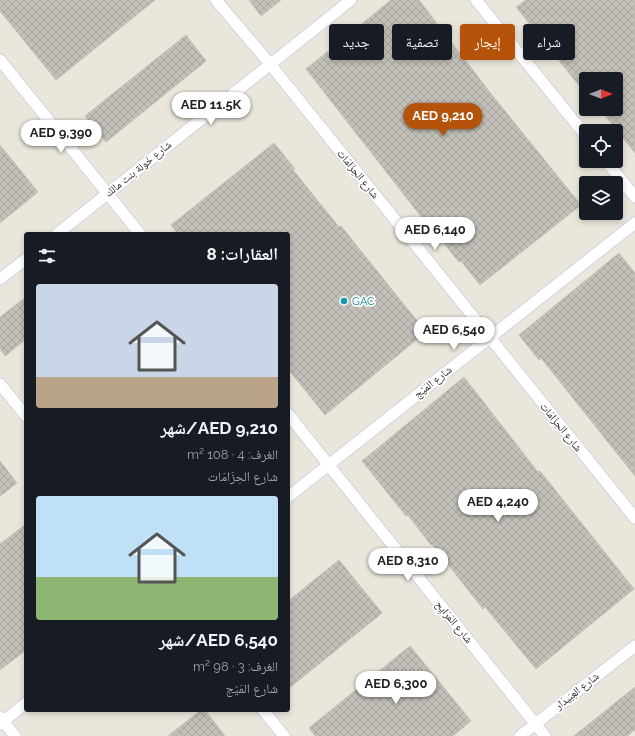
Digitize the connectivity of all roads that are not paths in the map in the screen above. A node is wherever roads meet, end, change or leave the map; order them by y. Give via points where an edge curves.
1 (216, 0) edge
2 (351, 0) edge
3 (476, 0) edge
4 (0, 60) edge
5 (270, 64) junction
6 (579, 127) edge
7 (612, 168) edge
8 (107, 194) junction
9 (635, 197) edge
10 (635, 223) edge
11 (60, 232) edge
12 (138, 232) edge
13 (24, 261) edge
14 (0, 279) edge
15 (489, 338) junction
16 (0, 384) edge
17 (24, 414) edge
18 (290, 416) edge
19 (329, 464) junction
20 (290, 495) edge
21 (635, 518) edge
22 (635, 646) edge
23 (24, 705) edge
24 (265, 712) edge
25 (1, 721) edge
26 (536, 724) junction
27 (15, 736) edge
28 (284, 736) edge
29 (520, 736) edge
30 (546, 736) edge

1 - 5 street, شارع الحِزَامَات
2 - 5 street, شارع خَولة بنت مالك
3 - 6 street
4 - 8 street
5 - 8 street, شارع خَولة بنت مالك
5 - 15 street, شارع الحِزَامَات
7 - 9 street
8 - 11 street, شارع خَولة بنت مالك
8 - 12 street
10 - 15 street, شارع المَيْج
13 - 14 street
15 - 19 street, شارع المَيْج
15 - 21 street, شارع الحِزَامَات
16 - 17 street
18 - 19 street, شارع المَرَايِح
19 - 20 street, شارع المَيْج
19 - 26 street, شارع المَرَايِح
22 - 26 street, شارع العِبَيدَار
23 - 25 street
24 - 28 street
25 - 27 street
26 - 29 street, شارع العِبَيدَار
26 - 30 street, شارع المَرَايِح

